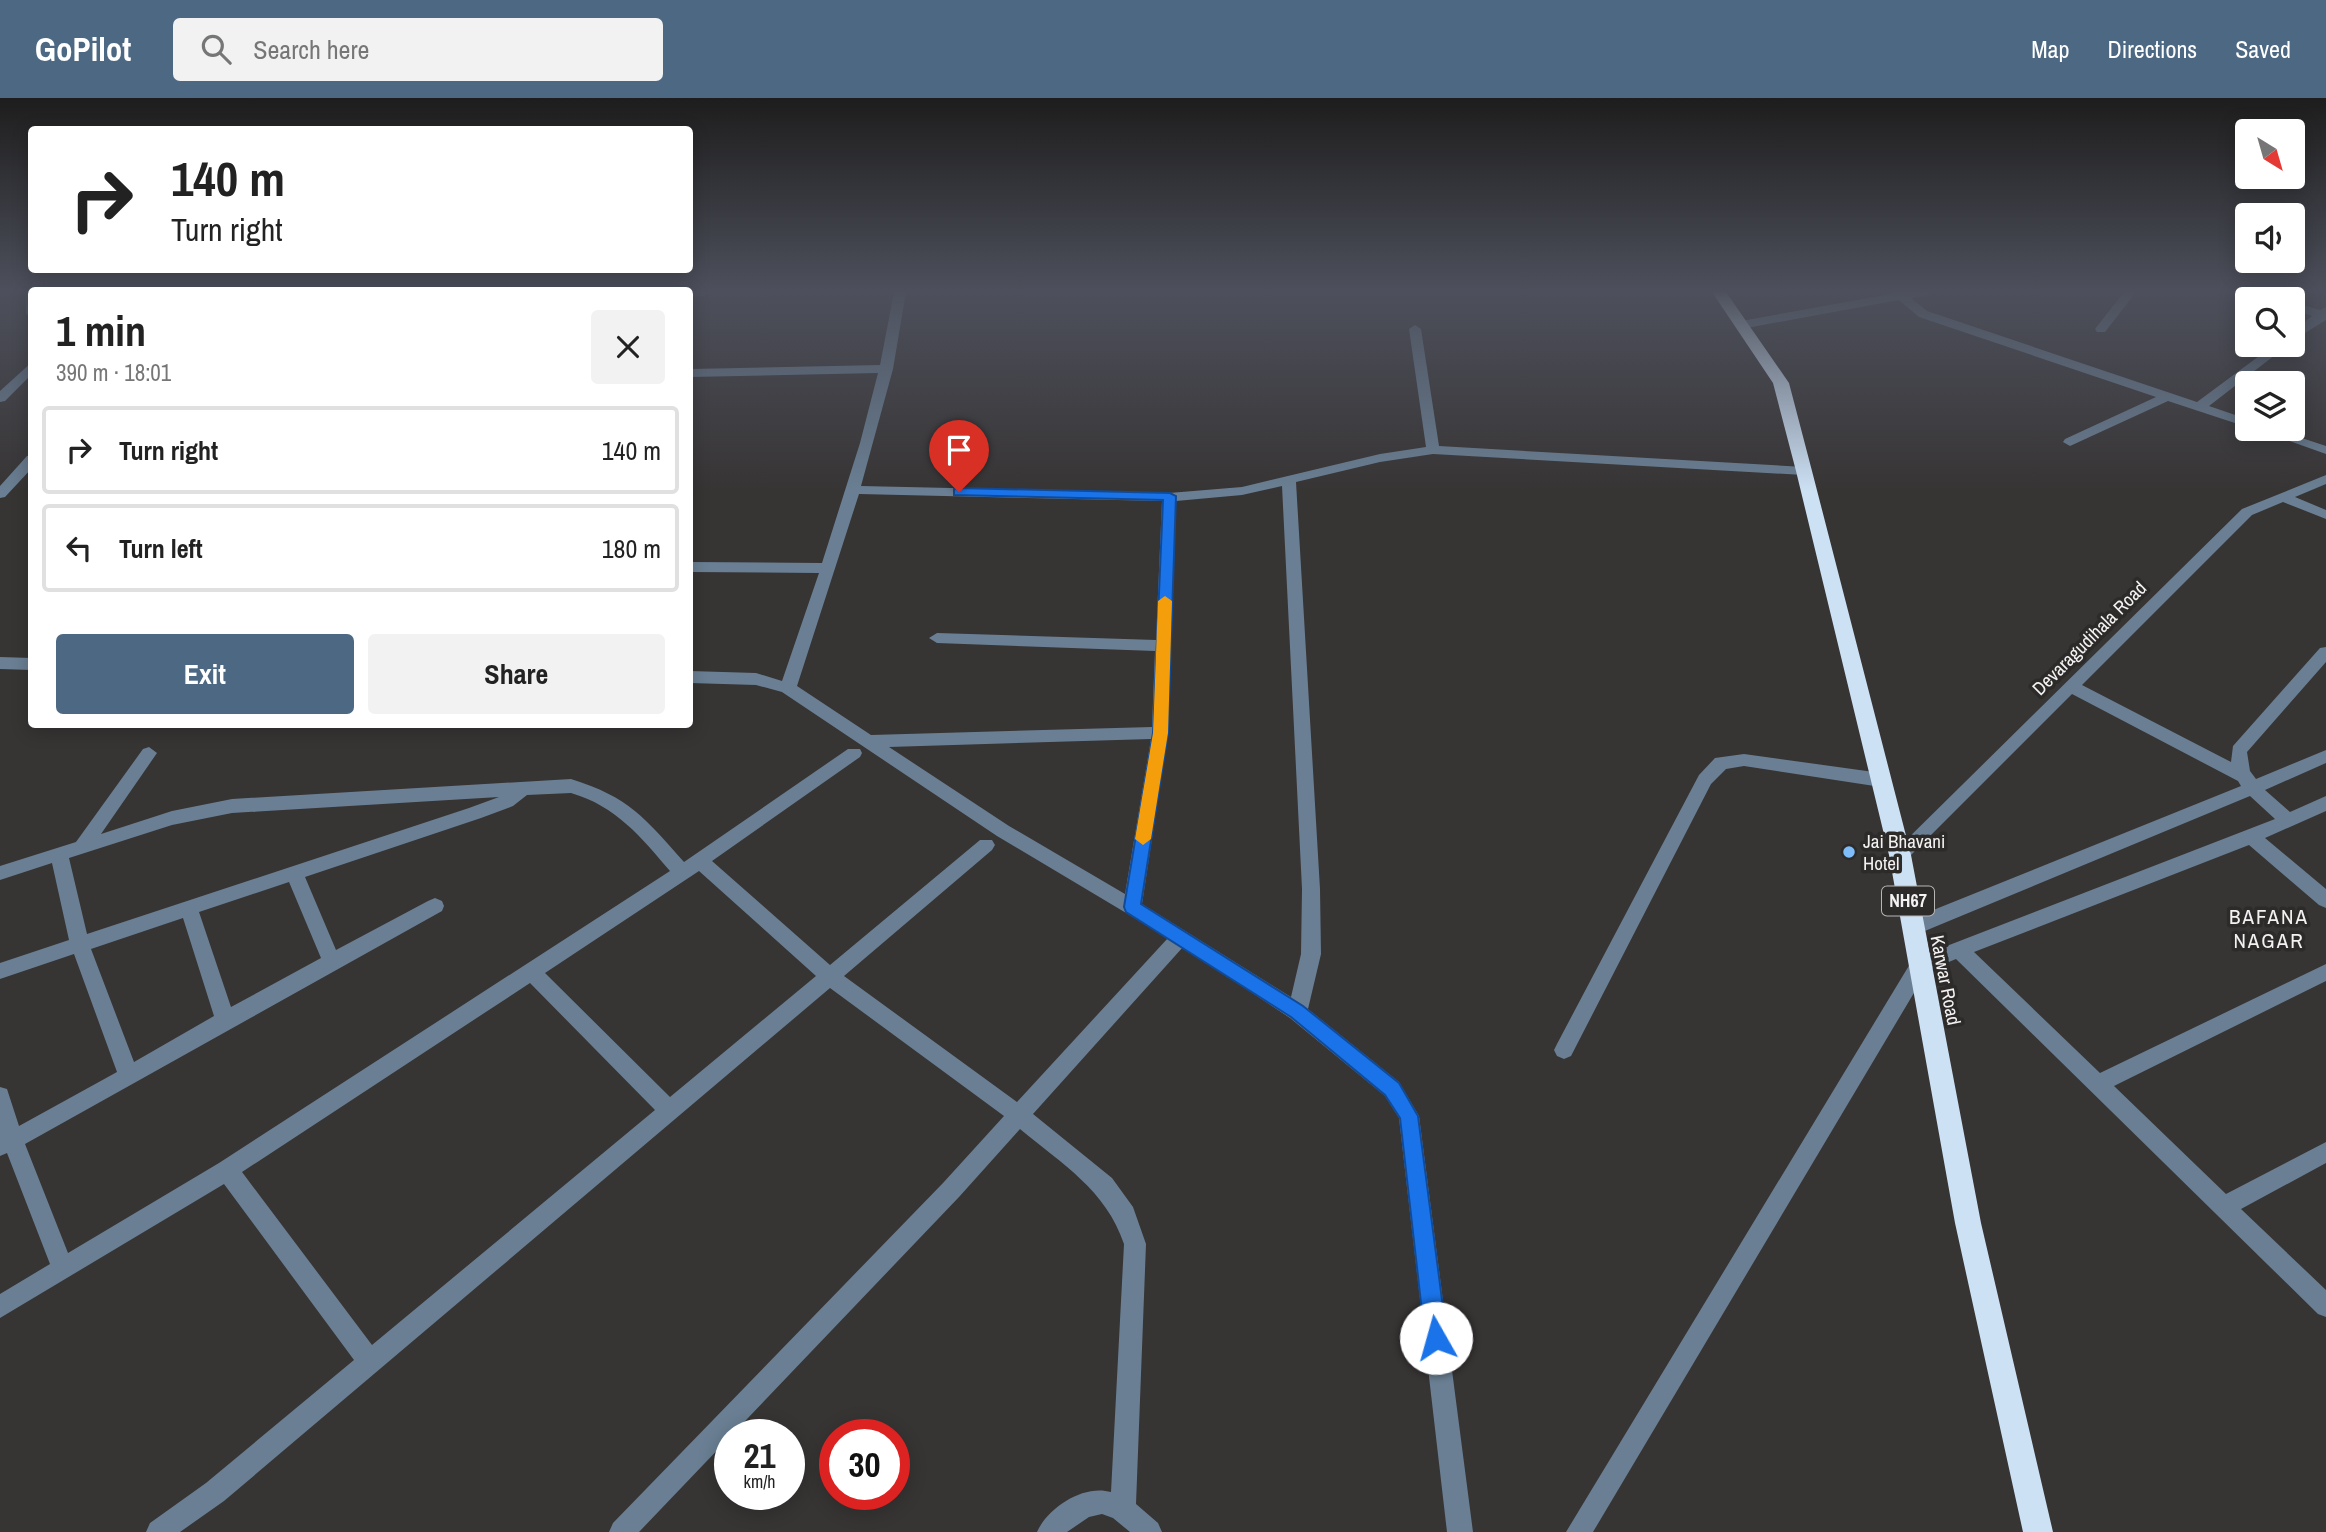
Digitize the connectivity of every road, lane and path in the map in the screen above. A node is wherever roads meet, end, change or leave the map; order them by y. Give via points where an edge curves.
1 (889, 359) edge
2 (1420, 359) edge
3 (1764, 359) edge
4 (2057, 359) edge
5 (2263, 359) edge
6 (887, 369) junction
7 (27, 371) edge
8 (693, 373) edge
9 (0, 380) edge
10 (2167, 396) junction
11 (0, 398) edge
12 (2199, 407) junction
13 (2235, 420) edge
14 (2299, 441) edge
15 (2070, 442) dead end
16 (1433, 450) junction
17 (2326, 450) edge
18 (28, 462) edge
19 (1804, 471) junction
20 (2326, 479) edge
21 (1289, 481) junction
22 (853, 490) junction
23 (0, 494) edge
24 (1170, 496) junction
25 (2282, 497) junction
26 (2326, 515) edge
27 (693, 567) edge
28 (828, 568) junction
29 (937, 638) dead end
30 (1163, 646) junction
31 (2326, 652) edge
32 (0, 663) edge
33 (28, 663) edge
34 (693, 677) edge
35 (2070, 686) junction
36 (788, 688) junction
37 (1160, 733) junction
38 (861, 747) junction
39 (149, 752) dead end
40 (2326, 756) edge
41 (1881, 780) junction
42 (2247, 782) junction
43 (523, 789) junction
44 (2326, 803) edge
45 (2288, 820) junction
46 (2251, 837) junction
47 (83, 845) junction
48 (986, 845) dead end
49 (59, 853) junction
50 (1899, 855) junction
51 (700, 861) junction
52 (0, 873) edge
53 (682, 873) junction
54 (295, 874) junction
55 (2326, 900) edge
56 (435, 906) dead end
57 (1132, 907) junction
58 (189, 909) junction
59 (1913, 926) junction
60 (1181, 936) junction
61 (80, 946) junction
62 (1958, 950) junction
63 (331, 962) junction
64 (1920, 965) junction
65 (0, 971) edge
66 (531, 972) junction
67 (2326, 972) edge
68 (829, 976) junction
69 (1297, 1012) junction
70 (225, 1020) junction
71 (1564, 1050) dead end
72 (129, 1076) junction
73 (2098, 1084) junction
74 (0, 1096) edge
75 (669, 1110) junction
76 (1020, 1116) junction
77 (6, 1143) edge
78 (2326, 1152) edge
79 (227, 1170) junction
80 (2222, 1208) junction
81 (63, 1269) junction
82 (2326, 1306) edge
83 (0, 1307) edge
84 (370, 1362) junction
85 (1123, 1510) junction
86 (159, 1532) edge
87 (622, 1532) edge
88 (1050, 1532) edge
89 (1149, 1532) edge
90 (1460, 1532) edge
91 (1579, 1532) edge
92 (2038, 1532) edge

1 - 6 street
2 - 16 street
3 - 19 highway, Karwar Road / NH67 via 1780,383
4 - 10 street
5 - 12 street
6 - 8 street
6 - 22 street
7 - 9 street
7 - 11 street
10 - 12 street
10 - 15 street
12 - 13 street
14 - 17 street
16 - 19 street
16 - 21 street
18 - 23 street
19 - 41 highway, Karwar Road / NH67
20 - 25 street, Devaragudihala Road
21 - 24 street via 1242,491
21 - 69 street via 1311,889 1311,954
22 - 24 street
22 - 28 street
24 - 30 street
25 - 26 street
25 - 35 street, Devaragudihala Road via 2247,512
27 - 28 street
28 - 36 street
29 - 30 street
30 - 37 street
31 - 42 street via 2239,750 2237,762
32 - 33 street
34 - 36 street via 756,679
35 - 42 street
35 - 50 street, Devaragudihala Road
36 - 38 street
37 - 38 street
37 - 57 street
38 - 51 street
38 - 57 street
39 - 47 street
40 - 42 street
41 - 50 highway, Karwar Road / NH67
41 - 71 street via 1744,760 1721,763 1706,779
42 - 45 street
42 - 59 street
43 - 47 street via 232,806 172,818
43 - 53 street via 570,786 600,793 622,806
43 - 54 street via 507,801 475,813
44 - 45 street
45 - 46 street
46 - 55 street
46 - 62 street
47 - 49 street
48 - 68 street
49 - 52 street
49 - 61 street
50 - 59 highway, Karwar Road / NH67
51 - 53 street
51 - 68 street
53 - 66 street
54 - 58 street
54 - 63 street
56 - 63 street
57 - 60 street
58 - 61 street
58 - 70 street
59 - 64 highway, Karwar Road / NH67
60 - 69 street
60 - 76 street
61 - 65 street
61 - 72 street
62 - 64 street
62 - 73 street
63 - 70 street
64 - 91 street
64 - 92 highway, Karwar Road / NH67 via 1968,1223
66 - 75 street
66 - 79 street
67 - 73 street
68 - 75 street
68 - 76 street
69 - 90 street via 1392,1089 1409,1116
70 - 72 street
72 - 77 street
73 - 80 street
74 - 77 street
75 - 84 street
76 - 85 street via 1104,1185 1125,1214 1135,1244
76 - 87 street
77 - 81 street
78 - 80 street
79 - 81 street
79 - 84 street
80 - 82 street
81 - 83 street
84 - 86 street via 215,1492
85 - 88 street via 1102,1502 1080,1508
85 - 89 street

